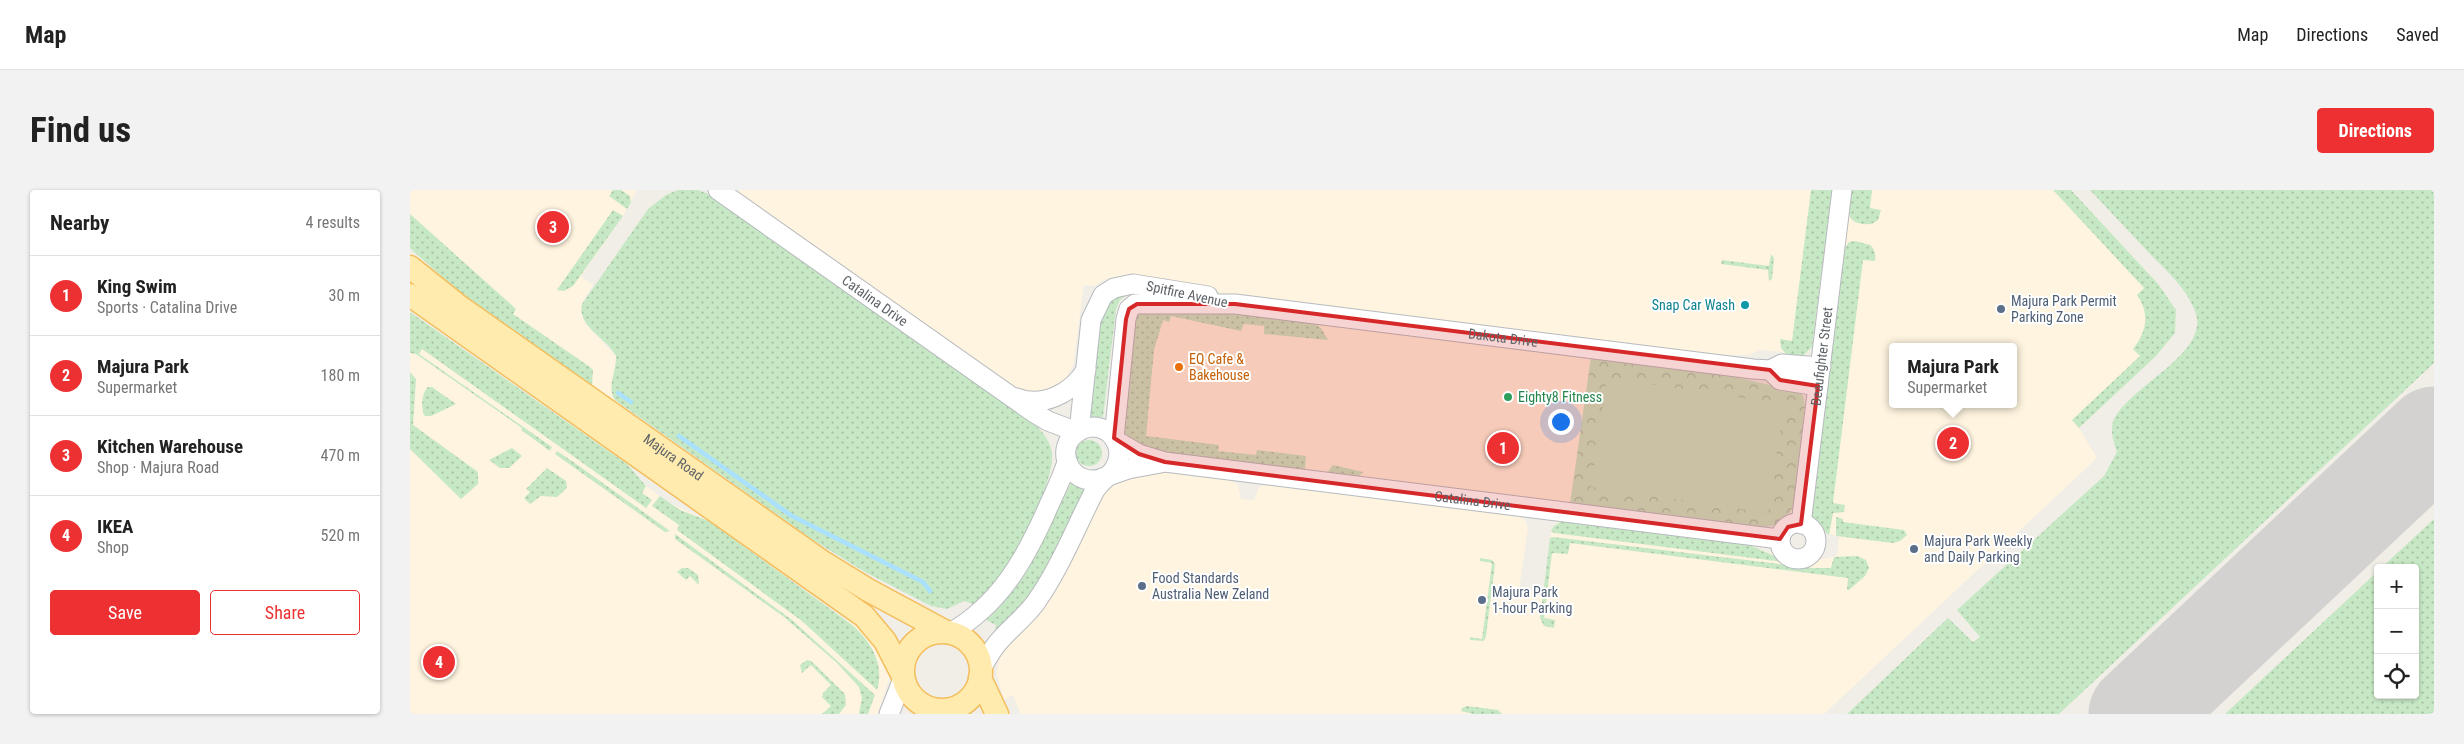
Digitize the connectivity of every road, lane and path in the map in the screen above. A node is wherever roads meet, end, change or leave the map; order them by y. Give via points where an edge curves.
1 (718, 190) edge
2 (1842, 190) edge
3 (410, 267) edge
4 (410, 295) edge
5 (1235, 304) junction
6 (1820, 366) junction
7 (1086, 370) junction
8 (1770, 370) junction
9 (1818, 386) junction
10 (1010, 396) junction
11 (1033, 412) junction
12 (1078, 432) junction
13 (1115, 439) junction
14 (1067, 460) junction
15 (1165, 462) junction
16 (1107, 476) junction
17 (1801, 524) junction
18 (1780, 539) junction
19 (948, 633) junction
20 (981, 673) junction
21 (903, 677) junction
22 (940, 712) edge
23 (889, 714) edge
24 (997, 714) edge

1 - 10 street, Catalina Drive
2 - 6 street, Beaufighter Street
3 - 19 main road, Majura Road via 460,307 780,533 868,590
4 - 21 main road, Majura Road via 864,616 886,641
5 - 7 street, Spitfire Avenue via 1144,285 1128,284 1114,288 1103,295 1094,312
5 - 8 street, Dakota Drive
5 - 13 street, Spitfire Avenue via 1131,306 1126,318
6 - 8 street, Dakota Drive via 1782,364
6 - 9 street, Beaufighter Street
7 - 10 street via 1071,387 1050,400 1028,402
7 - 12 street, Spitfire Avenue
8 - 9 street, Dakota Drive via 1780,380
9 - 17 street, Beaufighter Street
10 - 11 street, Catalina Drive
11 - 12 street, Catalina Drive
11 - 14 street, Catalina Drive via 1050,430
12 - 13 street via 1099,428
12 - 14 street via 1068,443
13 - 15 street, Catalina Drive via 1139,454
13 - 16 street via 1118,462
14 - 16 street via 1074,473 1085,480
14 - 19 street via 1032,542 1014,574 980,613
15 - 16 street, Catalina Drive
15 - 18 street, Catalina Drive
16 - 20 street via 1096,487 1044,591 997,644
17 - 18 street via 1788,527
17 - 18 street via 1811,529 1816,538 1816,546 1810,555 1800,559 1790,557 1783,551
19 - 20 main road via 972,646 978,656
19 - 21 main road via 929,634 914,644 905,658
20 - 22 main road via 967,702
20 - 24 main road
21 - 22 main road via 905,687 915,700
21 - 23 street

